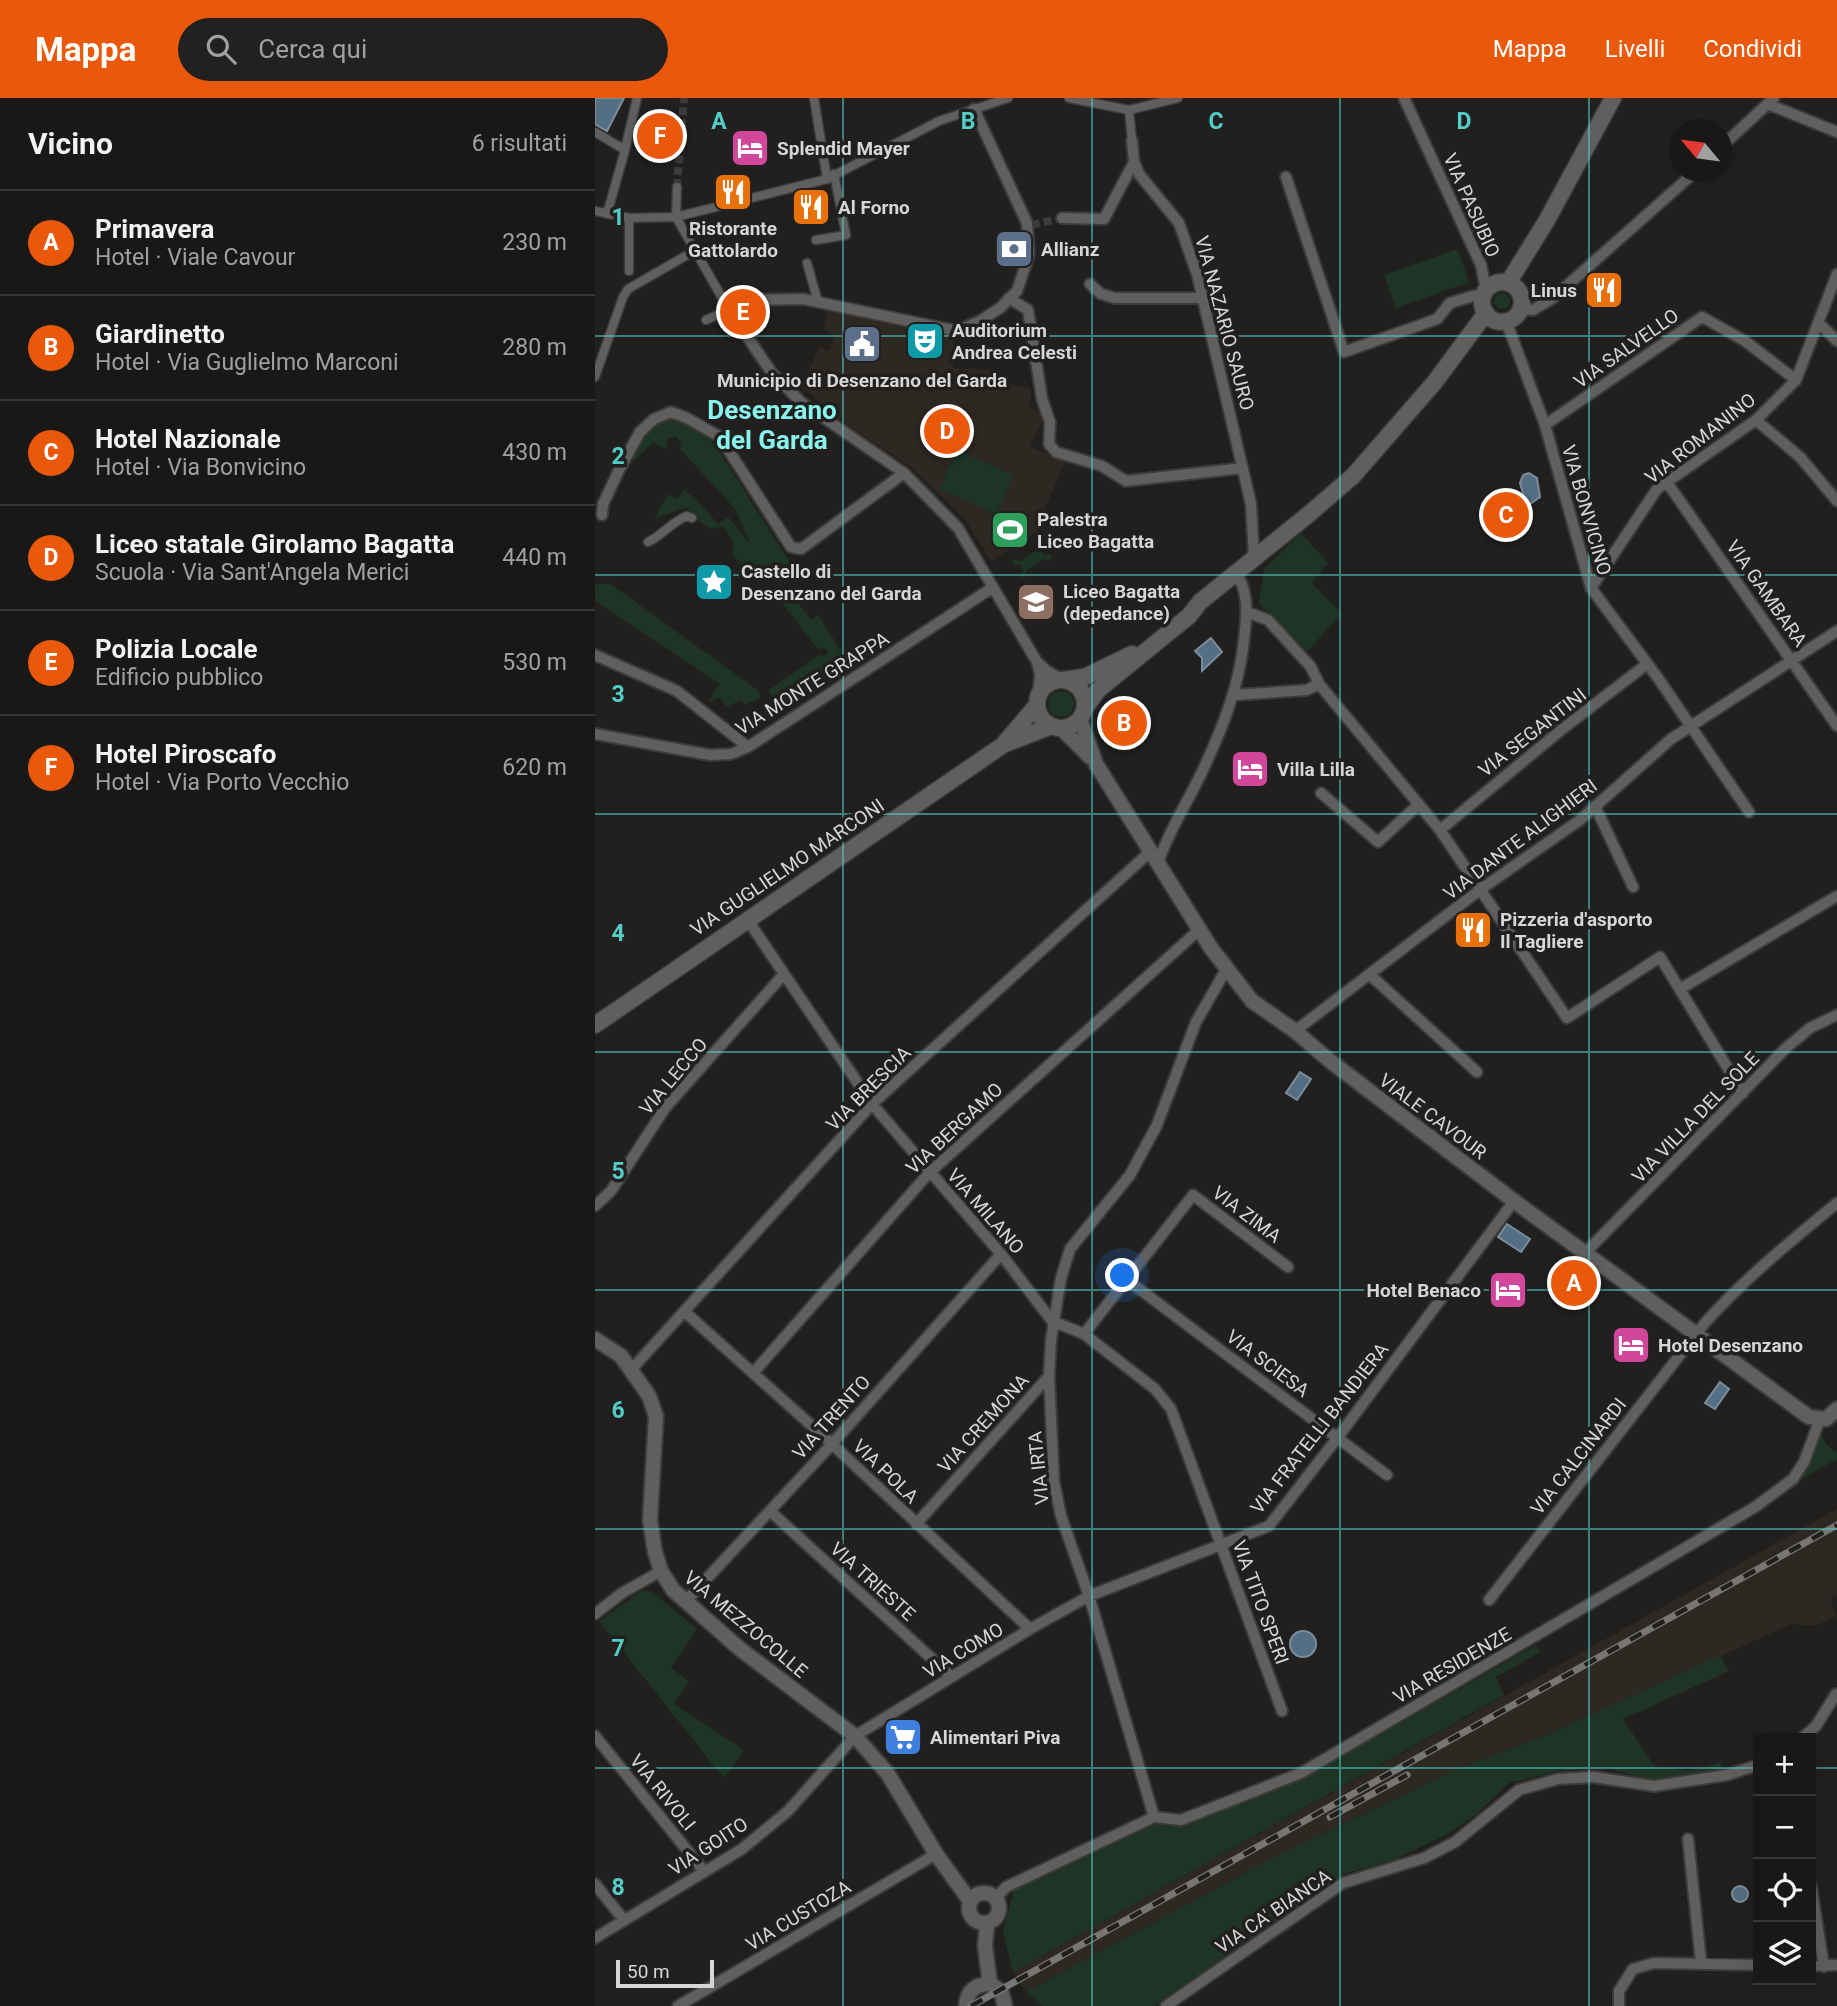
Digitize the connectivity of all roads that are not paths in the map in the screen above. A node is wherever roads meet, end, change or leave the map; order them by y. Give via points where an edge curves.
1 (637, 98) edge
2 (814, 98) edge
3 (1009, 98) edge
4 (1069, 98) edge
5 (1178, 98) edge
6 (1404, 98) edge
7 (1613, 98) edge
8 (1771, 101) edge
9 (974, 109) junction
10 (1129, 110) junction
11 (595, 132) edge
12 (1837, 132) edge
13 (1732, 137) edge
14 (1132, 141) joint
15 (625, 150) junction
16 (1134, 162) junction
17 (831, 177) junction
18 (1286, 177) dead end
19 (1684, 182) edge
20 (677, 187) tunnel mouth
21 (595, 211) edge
22 (607, 214) junction
23 (676, 217) junction
24 (629, 218) junction
25 (1060, 219) tunnel mouth
26 (816, 240) dead end
27 (694, 251) junction
28 (807, 263) dead end
29 (629, 271) dead end
30 (1837, 274) edge
31 (1508, 283) junction
32 (1090, 284) dead end
33 (1485, 292) junction
34 (1009, 298) junction
35 (1203, 298) junction
36 (818, 302) junction
37 (728, 308) junction
38 (1521, 309) junction
39 (1486, 313) junction
40 (706, 320) dead end
41 (1506, 321) junction
42 (1819, 323) junction
43 (1837, 341) edge
44 (595, 377) edge
45 (1796, 380) junction
46 (1756, 420) junction
47 (1545, 425) junction
48 (1243, 468) junction
49 (904, 473) junction
50 (1666, 481) junction
51 (1837, 501) edge
52 (1309, 514) junction
53 (602, 515) dead end
54 (692, 517) dead end
55 (648, 542) dead end
56 (1254, 558) junction
57 (1241, 582) junction
58 (1591, 588) junction
59 (992, 589) junction
60 (1247, 612) junction
61 (1189, 616) junction
62 (1837, 631) edge
63 (1153, 644) junction
64 (595, 655) edge
65 (1792, 660) junction
66 (1037, 662) junction
67 (1647, 664) junction
68 (1063, 680) junction
69 (1319, 684) junction
70 (1234, 695) junction
71 (1037, 701) junction
72 (1082, 713) junction
73 (1690, 726) junction
74 (1837, 726) edge
75 (1056, 727) junction
76 (595, 734) edge
77 (1003, 745) junction
78 (748, 747) junction
79 (1096, 764) junction
80 (1321, 793) dead end
81 (1419, 804) junction
82 (1595, 806) junction
83 (1749, 812) dead end
84 (1440, 830) junction
85 (1154, 857) junction
86 (1633, 887) dead end
87 (1481, 889) junction
88 (1837, 896) edge
89 (747, 919) junction
90 (1200, 929) junction
91 (1227, 968) junction
92 (784, 974) junction
93 (1369, 974) junction
94 (1680, 989) junction
95 (1837, 1015) edge
96 (595, 1025) edge
97 (1295, 1031) junction
98 (1477, 1072) dead end
99 (1743, 1093) junction
100 (872, 1104) junction
101 (929, 1173) junction
102 (1514, 1201) junction
103 (1837, 1203) edge
104 (595, 1206) edge
105 (1586, 1252) junction
106 (1001, 1254) junction
107 (1288, 1267) dead end
108 (1126, 1279) junction
109 (685, 1312) junction
110 (1052, 1321) junction
111 (1084, 1334) junction
112 (1695, 1334) junction
113 (595, 1339) edge
114 (631, 1370) junction
115 (753, 1373) junction
116 (1049, 1376) junction
117 (1828, 1415) edge
118 (1338, 1437) junction
119 (832, 1444) junction
120 (1387, 1475) dead end
121 (770, 1511) junction
122 (916, 1524) junction
123 (1221, 1545) junction
124 (661, 1571) junction
125 (1089, 1596) junction
126 (1489, 1600) dead end
127 (685, 1602) junction
128 (595, 1614) edge
129 (1030, 1629) junction
130 (952, 1677) junction
131 (1836, 1694) edge
132 (1282, 1711) dead end
133 (1808, 1733) edge
134 (595, 1736) edge
135 (855, 1736) junction
136 (1753, 1767) edge
137 (1154, 1817) junction
138 (1688, 1839) dead end
139 (936, 1854) junction
140 (704, 1871) junction
141 (595, 1884) edge
142 (996, 1898) junction
143 (969, 1901) junction
144 (1816, 1919) edge
145 (624, 1920) junction
146 (987, 1923) junction
147 (595, 1938) edge
148 (1701, 1962) junction
149 (1753, 1965) edge
150 (1837, 1965) edge
151 (1816, 1966) edge
152 (1823, 1967) junction
153 (990, 1984) junction
154 (678, 2006) edge
155 (966, 2006) edge
156 (1006, 2006) edge
157 (1165, 2006) edge
158 (1619, 2006) edge

1 - 15 street
2 - 17 street
3 - 9 street
4 - 10 street
5 - 10 street
6 - 33 street, VIA PASUBIO via 1481,265
7 - 31 main road
8 - 12 street
8 - 13 street
9 - 17 street via 939,121
9 - 34 street via 1030,225 1029,255 1017,291
10 - 14 street, VIA NAZARIO SAURO
11 - 15 street
14 - 16 street, VIA NAZARIO SAURO
15 - 22 street
16 - 25 street via 1104,219
16 - 35 street, VIA NAZARIO SAURO via 1179,223
17 - 23 street
17 - 26 street via 846,235
18 - 33 street via 1344,352 1437,318 1450,303
19 - 38 street via 1553,298 1533,310
20 - 23 street
21 - 22 street
22 - 24 street
23 - 24 street
23 - 27 street
24 - 29 street
27 - 37 street
27 - 44 street via 628,289
28 - 36 street
30 - 42 street, VIA ROMANINO
31 - 33 main road via 1496,283
31 - 38 main road via 1518,290
32 - 35 street via 1115,298
33 - 39 main road
34 - 36 street via 980,321 957,331
34 - 48 street via 1028,310 1050,422 1049,444 1056,452 1102,466 1126,481
35 - 48 street, VIA NAZARIO SAURO
36 - 37 street via 744,300
37 - 40 street
37 - 49 street via 772,373 801,402
38 - 41 main road
39 - 41 main road
39 - 52 main road via 1434,383 1353,476
41 - 47 street, VIA BONVICINO
42 - 43 street
42 - 45 street, VIA ROMANINO
45 - 46 street, VIA ROMANINO
45 - 47 street, VIA SALVELLO via 1745,341 1702,317
46 - 50 street, VIA ROMANINO
46 - 51 street via 1800,457
47 - 58 street, VIA BONVICINO
48 - 56 street, VIA NAZARIO SAURO via 1251,504
49 - 53 street via 801,550 791,547 720,437 671,412 640,432 619,467
49 - 59 street via 958,528
50 - 58 street, VIA ROMANINO
50 - 65 street, VIA GAMBARA
52 - 56 main road
52 - 57 main road
54 - 55 street via 677,520
56 - 61 main road via 1200,601
57 - 60 street
57 - 61 main road
58 - 67 street, VIA BONVICINO
59 - 66 street
59 - 78 street, VIA MONTE GRAPPA
60 - 69 street via 1268,620 1311,667
60 - 70 street
61 - 63 main road
62 - 65 street, VIA DANTE ALIGHIERI
63 - 68 main road via 1085,677
63 - 72 main road via 1098,690
64 - 78 street via 677,691
65 - 73 street, VIA DANTE ALIGHIERI
65 - 74 street, VIA GAMBARA
66 - 68 street
66 - 71 street
67 - 73 street, VIA BONVICINO
67 - 84 street, VIA SEGANTINI
68 - 71 main road via 1048,684
68 - 72 main road via 1080,690 1085,702
69 - 70 street via 1307,690
69 - 81 street
70 - 85 street via 1200,775
71 - 75 main road via 1041,718
71 - 77 main road, VIA GUGLIELMO MARCONI
72 - 75 main road via 1072,726
72 - 79 street, VIALE CAVOUR
73 - 82 street, VIA DANTE ALIGHIERI
73 - 83 street, VIA BONVICINO
75 - 77 main road, VIA GUGLIELMO MARCONI
75 - 79 street, VIALE CAVOUR
76 - 78 street, VIA MONTE GRAPPA via 710,755
77 - 89 main road, VIA GUGLIELMO MARCONI
79 - 85 street, VIALE CAVOUR
80 - 81 street via 1378,842
81 - 84 street
82 - 86 street
82 - 87 street, VIA DANTE ALIGHIERI
84 - 87 street
85 - 90 street, VIALE CAVOUR
85 - 100 street, VIA BRESCIA
87 - 93 street, VIA DANTE ALIGHIERI
87 - 94 street via 1567,1018 1660,957
88 - 94 street
89 - 92 street, VIA MILANO
89 - 96 main road, VIA GUGLIELMO MARCONI
90 - 91 street, VIALE CAVOUR
90 - 101 street, VIA BERGAMO
91 - 97 street, VIALE CAVOUR via 1252,1001
91 - 110 street, VIA IRTA via 1196,1022 1162,1114 1129,1175 1070,1249
92 - 100 street, VIA MILANO
92 - 104 street, VIA LECCO via 666,1108 611,1191
93 - 97 street, VIA DANTE ALIGHIERI
93 - 98 street
94 - 99 street
95 - 99 street, VIA VILLA DEL SOLE via 1810,1028
97 - 102 street, VIALE CAVOUR
99 - 105 street, VIA VILLA DEL SOLE
100 - 101 street, VIA MILANO
100 - 109 street, VIA BRESCIA
101 - 106 street, VIA MILANO
101 - 115 street, VIA BERGAMO
102 - 105 street, VIALE CAVOUR
102 - 118 street, VIA FRATELLI BANDIERA
103 - 112 street, VIA CALCINARDI via 1770,1258
105 - 112 street, VIALE CAVOUR
106 - 110 street, VIA MILANO
106 - 119 street, VIA TRENTO
107 - 108 street, VIA ZIMA via 1193,1195
108 - 111 street, VIA ZIMA
108 - 118 street, VIA SCIESA
109 - 114 street, VIA BRESCIA
109 - 115 street, VIA POLA
110 - 111 street, VIA TITO SPERI
110 - 116 street, VIA IRTA
111 - 123 street, VIA TITO SPERI via 1155,1389 1171,1409
112 - 117 street, VIALE CAVOUR via 1809,1417
112 - 126 street, VIA CALCINARDI
113 - 114 street, VIA MEZZOCOLLE via 621,1356
114 - 124 street, VIA MEZZOCOLLE via 656,1416 650,1520
115 - 119 street, VIA POLA
116 - 122 street, VIA CREMONA
116 - 125 street, VIA IRTA via 1054,1482 1061,1517
117 - 137 street, VIA RESIDENZE via 1793,1479 1755,1507 1301,1773 1181,1821
118 - 120 street, VIA SCIESA
118 - 123 street, VIA FRATELLI BANDIERA via 1269,1526
119 - 121 street, VIA TRENTO
119 - 122 street, VIA POLA
121 - 127 street, VIA TRENTO
121 - 130 street, VIA TRIESTE
122 - 129 street, VIA POLA
123 - 125 street, VIA FRATELLI BANDIERA
123 - 132 street, VIA TITO SPERI
124 - 127 street, VIA MEZZOCOLLE
124 - 128 street
125 - 129 street, VIA COMO
125 - 137 street, VIA IRTA
127 - 135 street, VIA MEZZOCOLLE
129 - 130 street, VIA COMO
130 - 135 street, VIA COMO
131 - 133 street
134 - 140 street, VIA RIVOLI
135 - 139 street, VIA MEZZOCOLLE via 905,1798
135 - 140 street, VIA GOITO via 789,1811 742,1849
136 - 157 street, VIA CA' BIANCA via 1654,1786 1593,1777 1558,1779 1519,1790 1455,1842 1424,1858 1343,1883
137 - 142 street via 1006,1887
138 - 148 street
139 - 143 street, VIA MEZZOCOLLE
139 - 154 street, VIA CUSTOZA
140 - 145 street, VIA GOITO
141 - 145 street
142 - 143 street via 982,1892
142 - 146 street via 998,1914
143 - 146 street, VIA MEZZOCOLLE via 973,1919
144 - 152 street
145 - 147 street, VIA GOITO
146 - 153 street
148 - 149 street
148 - 158 street via 1654,1963 1633,1969 1619,1991
150 - 152 street
151 - 152 street
153 - 155 street via 975,1986
153 - 156 street via 1001,1991

